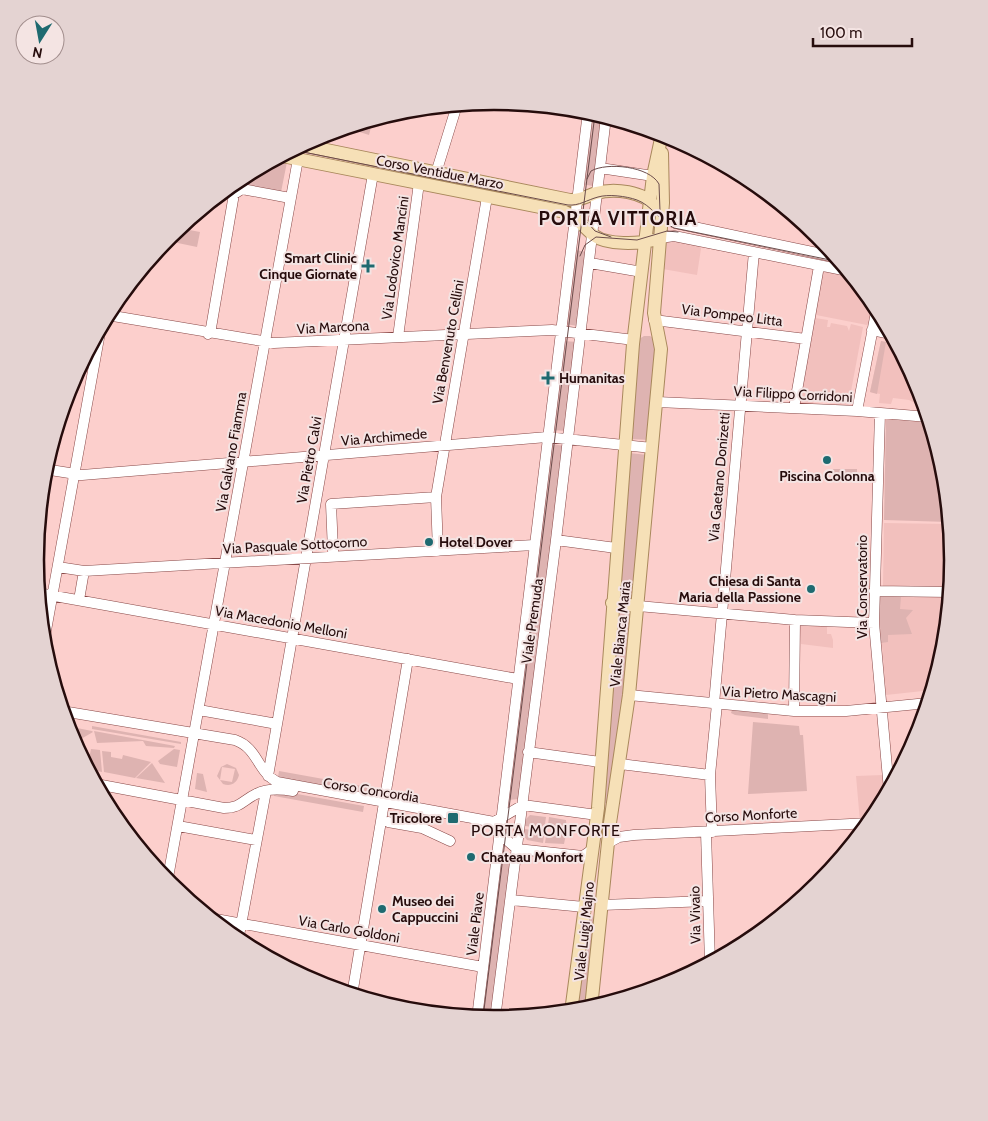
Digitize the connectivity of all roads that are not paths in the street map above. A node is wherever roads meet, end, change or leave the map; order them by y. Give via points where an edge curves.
1 (455, 112) edge
2 (587, 120) edge
3 (605, 125) edge
4 (661, 143) edge
5 (662, 143) edge
6 (308, 151) edge
7 (306, 152) edge
8 (299, 155) edge
9 (663, 166) junction
10 (600, 168) junction
11 (436, 173) junction
12 (373, 174) junction
13 (653, 176) junction
14 (419, 183) junction
15 (238, 190) edge
16 (236, 192) edge
17 (597, 193) junction
18 (487, 197) junction
19 (290, 198) junction
20 (577, 201) junction
21 (650, 201) junction
22 (575, 217) junction
23 (662, 217) junction
24 (593, 234) junction
25 (660, 238) junction
26 (646, 242) junction
27 (754, 252) junction
28 (824, 254) edge
29 (590, 263) junction
30 (819, 266) junction
31 (838, 270) edge
32 (642, 272) junction
33 (657, 272) junction
34 (115, 317) edge
35 (654, 320) junction
36 (874, 320) edge
37 (872, 330) junction
38 (562, 331) junction
39 (747, 331) junction
40 (882, 332) edge
41 (208, 334) junction
42 (463, 334) junction
43 (581, 334) junction
44 (398, 337) junction
45 (660, 339) junction
46 (806, 339) junction
47 (344, 340) junction
48 (634, 340) junction
49 (264, 343) junction
50 (97, 348) edge
51 (657, 402) junction
52 (740, 406) junction
53 (794, 408) junction
54 (857, 411) junction
55 (880, 413) junction
56 (920, 415) edge
57 (547, 437) junction
58 (569, 440) junction
59 (625, 445) junction
60 (444, 446) junction
61 (652, 448) junction
62 (324, 456) junction
63 (243, 462) junction
64 (53, 470) edge
65 (74, 474) junction
66 (436, 498) junction
67 (556, 540) junction
68 (534, 545) junction
69 (616, 548) junction
70 (333, 551) dead end
71 (438, 551) junction
72 (306, 559) junction
73 (225, 563) junction
74 (58, 567) junction
75 (84, 571) junction
76 (874, 591) junction
77 (943, 592) edge
78 (45, 594) edge
79 (52, 595) junction
80 (79, 600) junction
81 (612, 603) junction
82 (638, 606) junction
83 (721, 613) junction
84 (48, 620) edge
85 (795, 620) junction
86 (874, 623) junction
87 (214, 624) junction
88 (292, 638) junction
89 (408, 659) junction
90 (518, 679) junction
91 (629, 695) junction
92 (715, 704) junction
93 (920, 704) edge
94 (882, 708) junction
95 (199, 710) junction
96 (794, 711) junction
97 (71, 712) edge
98 (278, 724) junction
99 (195, 733) junction
100 (272, 752) junction
101 (528, 752) junction
102 (257, 756) junction
103 (600, 762) junction
104 (620, 764) junction
105 (261, 766) junction
106 (710, 775) junction
107 (268, 776) junction
108 (888, 779) edge
109 (104, 785) edge
110 (266, 791) junction
111 (251, 798) junction
112 (182, 800) junction
113 (384, 803) junction
114 (523, 806) junction
115 (261, 815) junction
116 (597, 815) junction
117 (500, 818) junction
118 (385, 821) junction
119 (610, 822) junction
120 (859, 824) edge
121 (178, 826) junction
122 (709, 832) junction
123 (499, 833) junction
124 (634, 835) junction
125 (256, 840) junction
126 (450, 841) dead end
127 (608, 843) junction
128 (516, 849) junction
129 (592, 855) junction
130 (170, 873) edge
131 (511, 900) junction
132 (708, 901) junction
133 (602, 905) junction
134 (584, 907) junction
135 (224, 921) edge
136 (241, 924) junction
137 (240, 932) edge
138 (360, 945) junction
139 (710, 955) edge
140 (483, 967) junction
141 (353, 988) edge
142 (592, 1000) edge
143 (572, 1004) edge
144 (478, 1010) edge
145 (496, 1011) edge

1 - 11 street
2 - 20 street, Viale Premuda
3 - 10 street, Viale Premuda
4 - 13 main road, Viale Bianca Maria
5 - 9 main road, Viale Bianca Maria
6 - 11 main road, Corso Ventidue Marzo
7 - 12 main road, Corso Ventidue Marzo
8 - 19 street, Via Galvano Fiamma
9 - 13 main road
9 - 23 main road, Viale Bianca Maria
10 - 13 street
10 - 17 street, Viale Premuda
11 - 20 main road, Corso Ventidue Marzo
12 - 14 main road, Corso Ventidue Marzo
12 - 47 street, Via Pietro Calvi
13 - 21 main road, Viale Bianca Maria
14 - 18 main road, Corso Ventidue Marzo
14 - 44 street, Via Lodovico Mancini
15 - 19 street
16 - 41 street
17 - 20 main road
17 - 21 main road via 632,194
17 - 24 street, Viale Premuda
18 - 22 main road, Corso Ventidue Marzo via 565,212
18 - 42 street, Via Benvenuto Cellini
19 - 49 street, Via Galvano Fiamma
20 - 22 street, Viale Premuda
21 - 23 main road
21 - 26 main road, Viale Bianca Maria
22 - 24 main road
22 - 38 street, Viale Premuda
23 - 25 main road, Viale Bianca Maria
23 - 28 street via 675,223
24 - 26 main road via 607,240 634,244
24 - 29 street, Viale Premuda
25 - 26 main road
25 - 27 street via 674,236
25 - 33 main road, Viale Bianca Maria
26 - 32 main road, Viale Bianca Maria
27 - 30 street
27 - 39 street, Via Gaetano Donizetti
29 - 32 street
29 - 43 street, Viale Premuda
30 - 31 street
30 - 46 street
32 - 33 main road via 650,266
32 - 48 main road, Viale Bianca Maria
33 - 35 main road, Viale Bianca Maria
34 - 41 street, Via Marcona
35 - 39 street, Via Pompeo Litta
35 - 45 main road, Viale Bianca Maria
36 - 37 street
37 - 40 street
37 - 54 street
38 - 42 street, Via Marcona
38 - 43 street, Via Marcona
38 - 57 street, Viale Premuda
39 - 46 street, Via Pompeo Litta
39 - 52 street, Via Gaetano Donizetti
41 - 49 street, Via Marcona
42 - 44 street, Via Marcona
42 - 60 street, Via Benvenuto Cellini
43 - 48 street, Via Marcona
43 - 58 street, Viale Premuda
44 - 47 street, Via Marcona
45 - 48 main road via 645,331
45 - 51 main road, Viale Bianca Maria
46 - 53 street
47 - 49 street, Via Marcona
47 - 62 street, Via Pietro Calvi
48 - 59 main road, Viale Bianca Maria
49 - 63 street, Via Galvano Fiamma
50 - 65 street
51 - 52 street, Via Filippo Corridoni
51 - 61 main road, Viale Bianca Maria
52 - 53 street, Via Filippo Corridoni
52 - 83 street, Via Gaetano Donizetti
53 - 54 street, Via Filippo Corridoni
54 - 55 street, Via Filippo Corridoni
55 - 56 street, Via Filippo Corridoni
55 - 76 street, Via Conservatorio
57 - 58 street
57 - 60 street, Via Archimede
57 - 68 street, Viale Premuda
58 - 59 street
58 - 67 street, Viale Premuda
59 - 61 street
59 - 69 main road, Viale Bianca Maria
60 - 62 street, Via Archimede
60 - 66 street, Via Benvenuto Cellini
61 - 82 main road, Viale Bianca Maria
62 - 63 street, Via Archimede
62 - 72 street, Via Pietro Calvi
63 - 65 street, Via Archimede
63 - 73 street, Via Galvano Fiamma
64 - 65 street, Via Archimede
65 - 74 street
66 - 70 street via 331,504
66 - 71 street, Via Benvenuto Cellini
67 - 69 street
67 - 101 street, Viale Premuda
68 - 71 street, Via Pasquale Sottocorno
68 - 90 street, Viale Premuda
69 - 81 main road, Viale Bianca Maria
71 - 72 street, Via Pasquale Sottocorno
72 - 73 street, Via Pasquale Sottocorno
72 - 88 street, Via Pietro Calvi
73 - 75 street, Via Pasquale Sottocorno
73 - 87 street, Via Galvano Fiamma
74 - 75 street, Via Pasquale Sottocorno
74 - 79 street
75 - 80 street
76 - 77 street
76 - 86 street, Via Conservatorio
78 - 79 street, Via Macedonio Melloni
79 - 80 street, Via Macedonio Melloni
79 - 84 street
80 - 87 street, Via Macedonio Melloni
81 - 82 main road
81 - 103 main road, Viale Bianca Maria
82 - 83 street
82 - 91 main road, Viale Bianca Maria
83 - 85 street
83 - 92 street, Via Gaetano Donizetti
85 - 86 street
85 - 96 street
86 - 94 street, Via Conservatorio
87 - 88 street, Via Macedonio Melloni
87 - 95 street, Via Galvano Fiamma
88 - 89 street, Via Macedonio Melloni
88 - 98 street, Via Pietro Calvi
89 - 90 street, Via Macedonio Melloni
89 - 113 street
90 - 117 street, Viale Premuda
91 - 92 street, Via Pietro Mascagni
91 - 104 main road, Viale Bianca Maria
92 - 96 street, Via Pietro Mascagni
92 - 106 street, Via Gaetano Donizetti
93 - 94 street, Via Pietro Mascagni
94 - 96 street, Via Pietro Mascagni
94 - 108 street, Via Conservatorio
95 - 98 street
95 - 99 street, Via Galvano Fiamma
97 - 99 street
98 - 100 street, Via Pietro Calvi
99 - 102 street via 241,742
99 - 112 street
100 - 102 street
100 - 107 street, Via Pietro Calvi
101 - 103 street
101 - 114 street, Viale Premuda
102 - 105 street
103 - 116 main road, Viale Bianca Maria
104 - 106 street
104 - 119 main road, Viale Bianca Maria
105 - 107 street
105 - 111 street via 261,780
106 - 122 street, Via Gaetano Donizetti
107 - 113 street, Corso Concordia via 277,782
109 - 112 street
110 - 111 street, Corso Concordia
110 - 113 street, Corso Concordia via 283,790
110 - 115 street
111 - 112 street via 229,808
111 - 115 street
112 - 121 street
113 - 117 street, Corso Concordia via 494,822
113 - 118 street
113 - 123 street, Corso Concordia via 487,824
114 - 116 street
114 - 117 street
114 - 128 street, Viale Premuda
115 - 125 street
116 - 119 main road
116 - 129 main road, Viale Luigi Majno
117 - 123 street, Viale Piave
118 - 126 street, Corso Concordia via 422,828
118 - 138 street
119 - 124 street, Corso Monforte via 619,830
119 - 127 main road, Viale Bianca Maria
120 - 122 street, Corso Monforte
121 - 125 street
121 - 130 street
122 - 124 street, Corso Monforte
122 - 132 street, Via Vivaio
123 - 128 street, Corso Concordia
123 - 140 street, Viale Piave
124 - 127 street, Corso Monforte
125 - 136 street
127 - 129 main road
127 - 133 main road, Viale Luigi Majno
128 - 129 street
128 - 131 street
129 - 134 main road, Viale Luigi Majno
131 - 134 street
131 - 145 street
132 - 133 street
132 - 139 street, Via Vivaio
133 - 134 main road
133 - 142 main road, Viale Luigi Majno
134 - 143 main road, Viale Luigi Majno
135 - 136 street, Via Carlo Goldoni
136 - 137 street
136 - 138 street, Via Carlo Goldoni
138 - 140 street, Via Carlo Goldoni
138 - 141 street
140 - 144 street, Viale Piave

